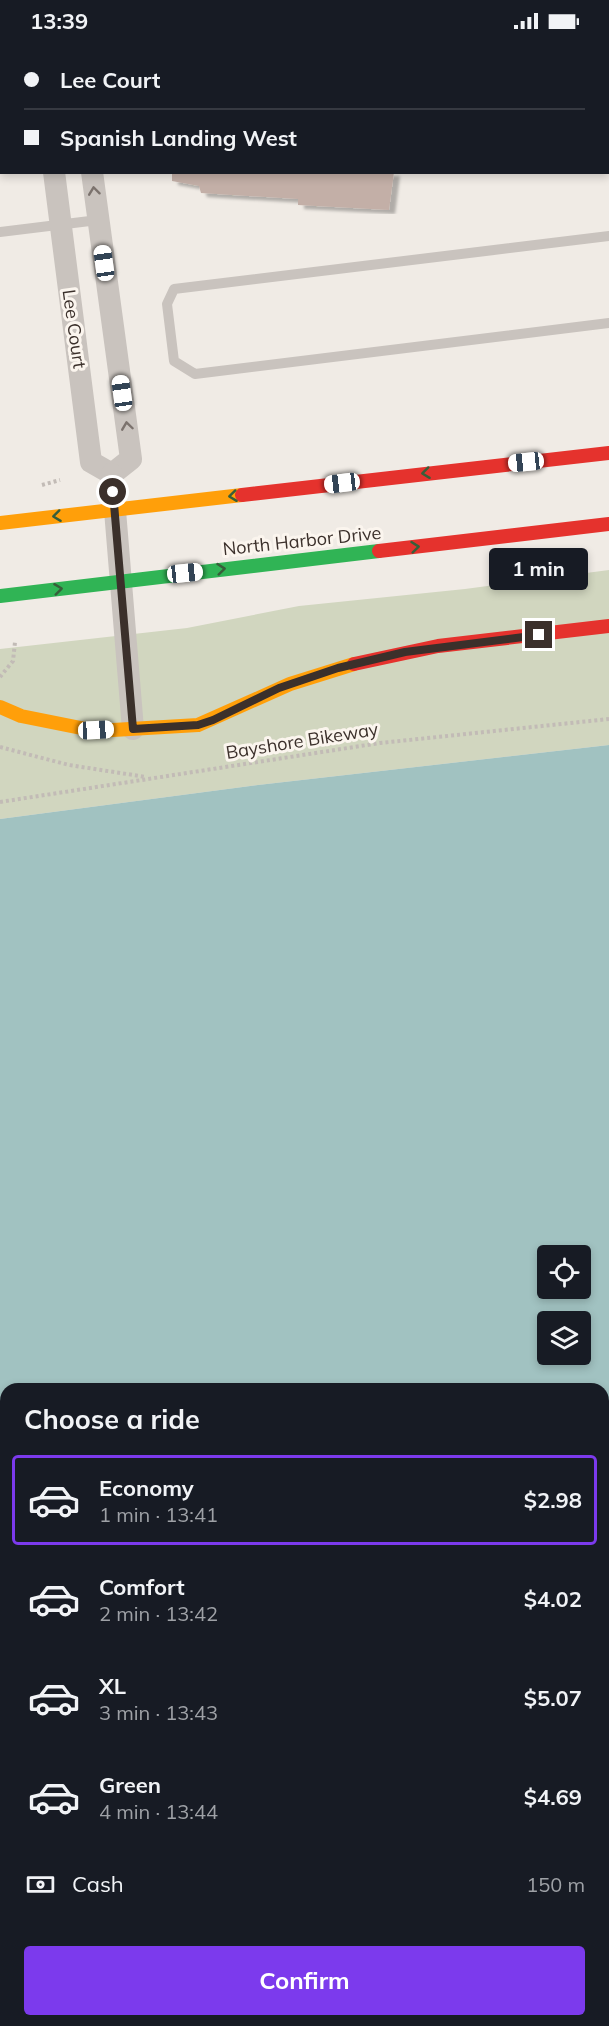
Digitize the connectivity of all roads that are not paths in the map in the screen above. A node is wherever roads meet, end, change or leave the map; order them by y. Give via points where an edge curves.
1 (54, 174) edge
2 (92, 174) edge
3 (98, 220) junction
4 (60, 225) junction
5 (0, 232) edge
6 (609, 236) edge
7 (609, 324) edge
8 (609, 453) edge
9 (112, 474) junction
10 (115, 510) junction
11 (0, 523) edge
12 (609, 524) edge
13 (122, 581) junction
14 (0, 596) edge
15 (609, 626) edge
16 (0, 707) edge
17 (133, 729) junction

1 - 4 street, Lee Court
3 -> 2 street
3 - 4 lane
9 -> 3 street via 131,459
4 - 5 lane
4 - 9 street, Lee Court via 91,462
6 - 7 lane via 174,289 167,304 174,361 195,374
8 -> 10 main road
9 - 10 street
10 -> 11 main road
10 - 13 street
13 -> 12 main road, North Harbor Drive
14 -> 13 main road, North Harbor Drive
13 - 17 street
15 - 17 main road via 405,652 338,668 279,688 198,725
16 - 17 main road via 21,716 96,730

